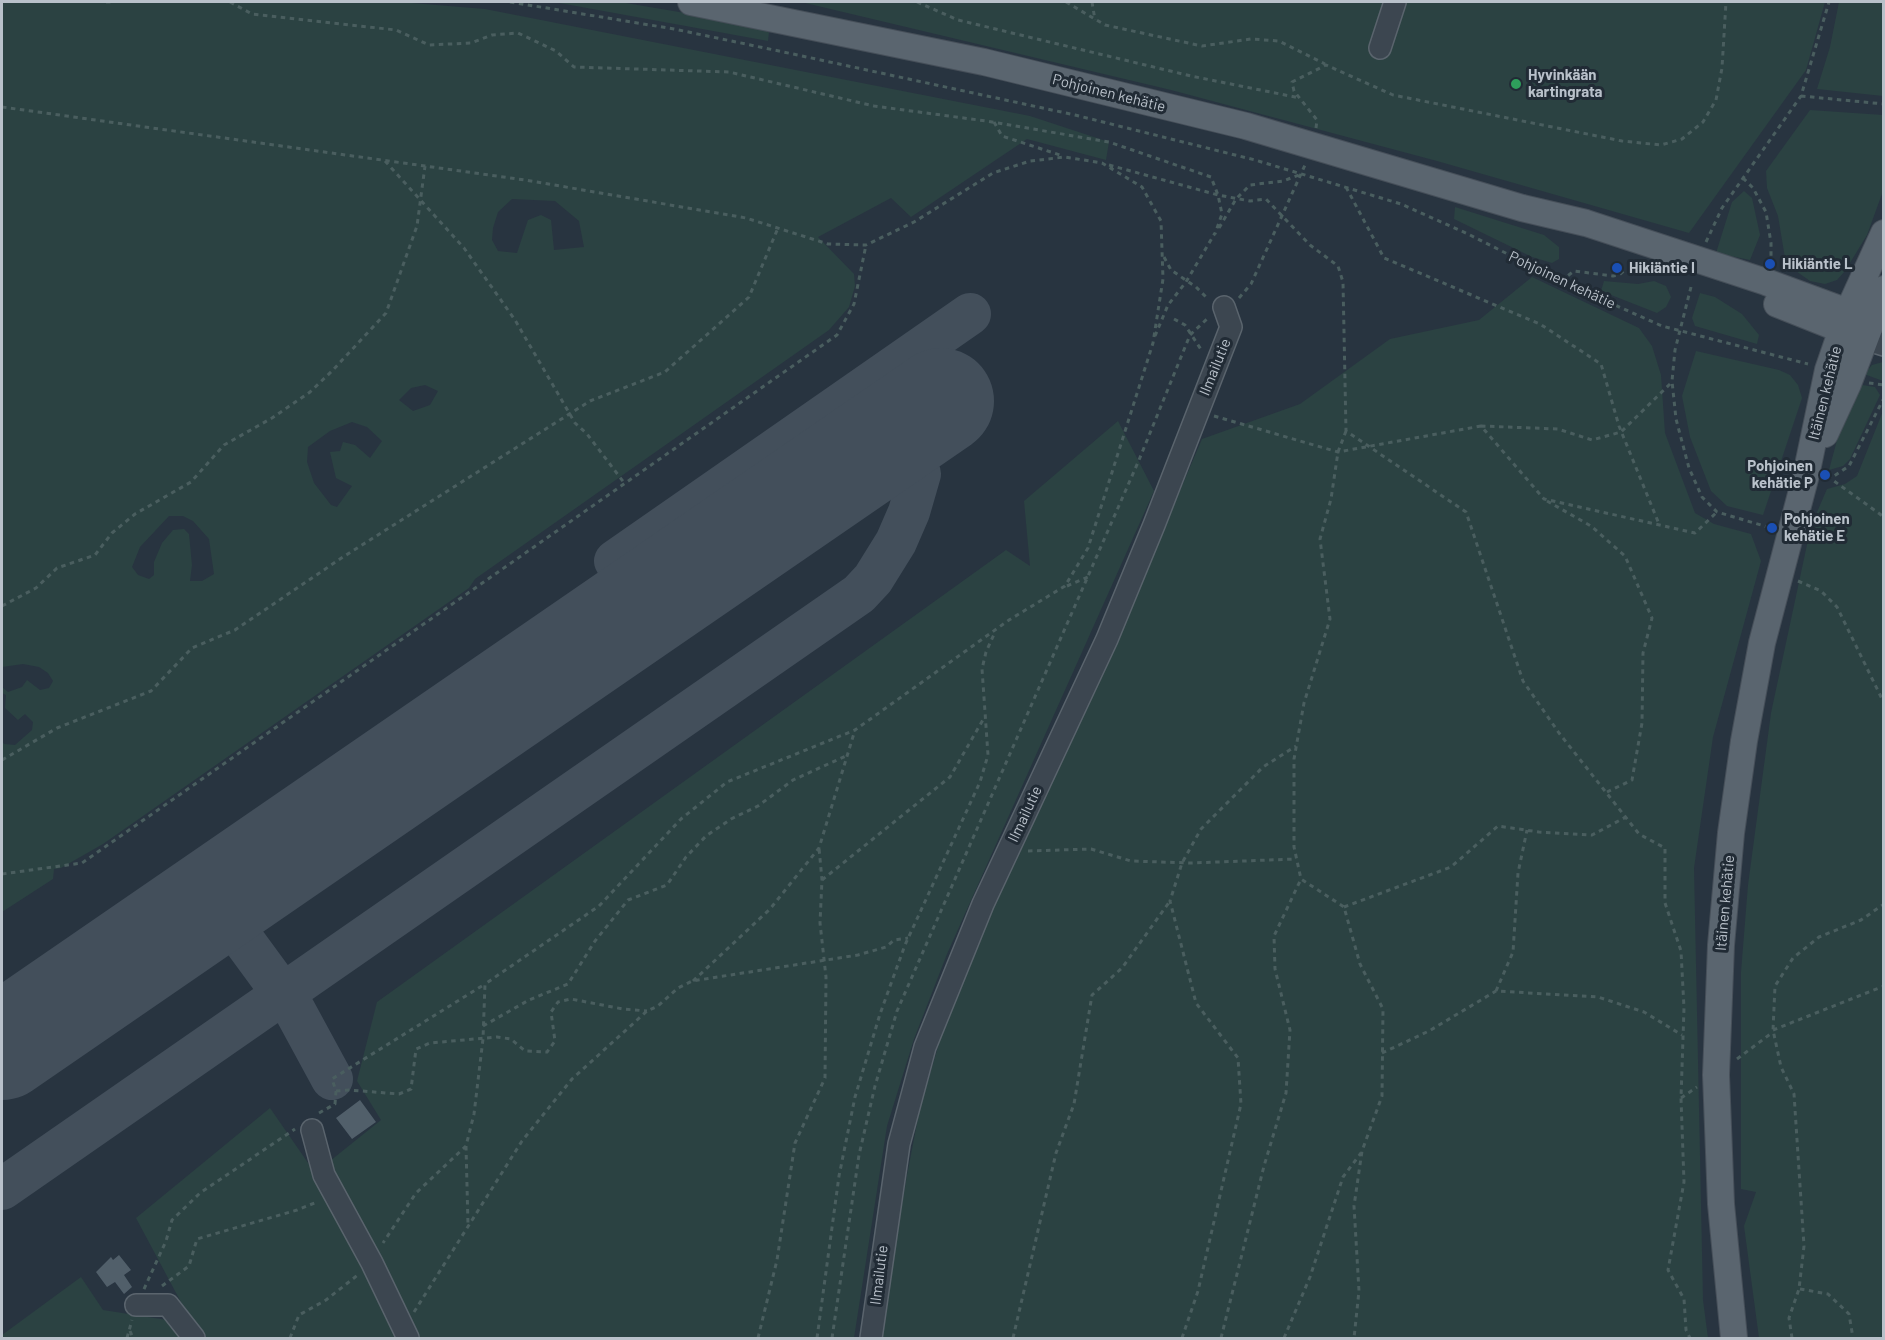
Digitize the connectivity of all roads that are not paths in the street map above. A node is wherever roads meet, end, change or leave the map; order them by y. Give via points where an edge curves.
1 (691, 2) edge
2 (1395, 2) edge
3 (1380, 48) dead end
4 (1884, 233) edge
5 (1884, 289) edge
6 (1219, 311) road end
7 (1845, 320) junction
8 (1876, 333) edge
9 (1816, 475) junction
10 (313, 1124) road end
11 (136, 1305) road end
12 (402, 1336) edge
13 (194, 1338) edge
14 (871, 1338) edge
15 (1734, 1338) edge

1 - 7 main road, Pohjoinen kehätie via 984,62 1246,126 1522,208 1582,236
2 - 3 street
4 - 7 main road, Itäinen kehätie
5 - 8 main road, Itäinen kehätie
6 - 14 street, Ilmailutie via 1231,327 1154,525 1107,639 1009,847 940,1006 899,1144
7 - 8 main road, Pohjoinen kehätie
7 - 9 main road, Itäinen kehätie via 1828,370
8 - 9 main road, Itäinen kehätie via 1848,384
9 - 15 main road, Itäinen kehätie via 1790,533 1779,572 1750,704 1731,832 1716,1074 1721,1204
10 - 12 street via 324,1174 372,1263
11 - 13 street via 168,1305

